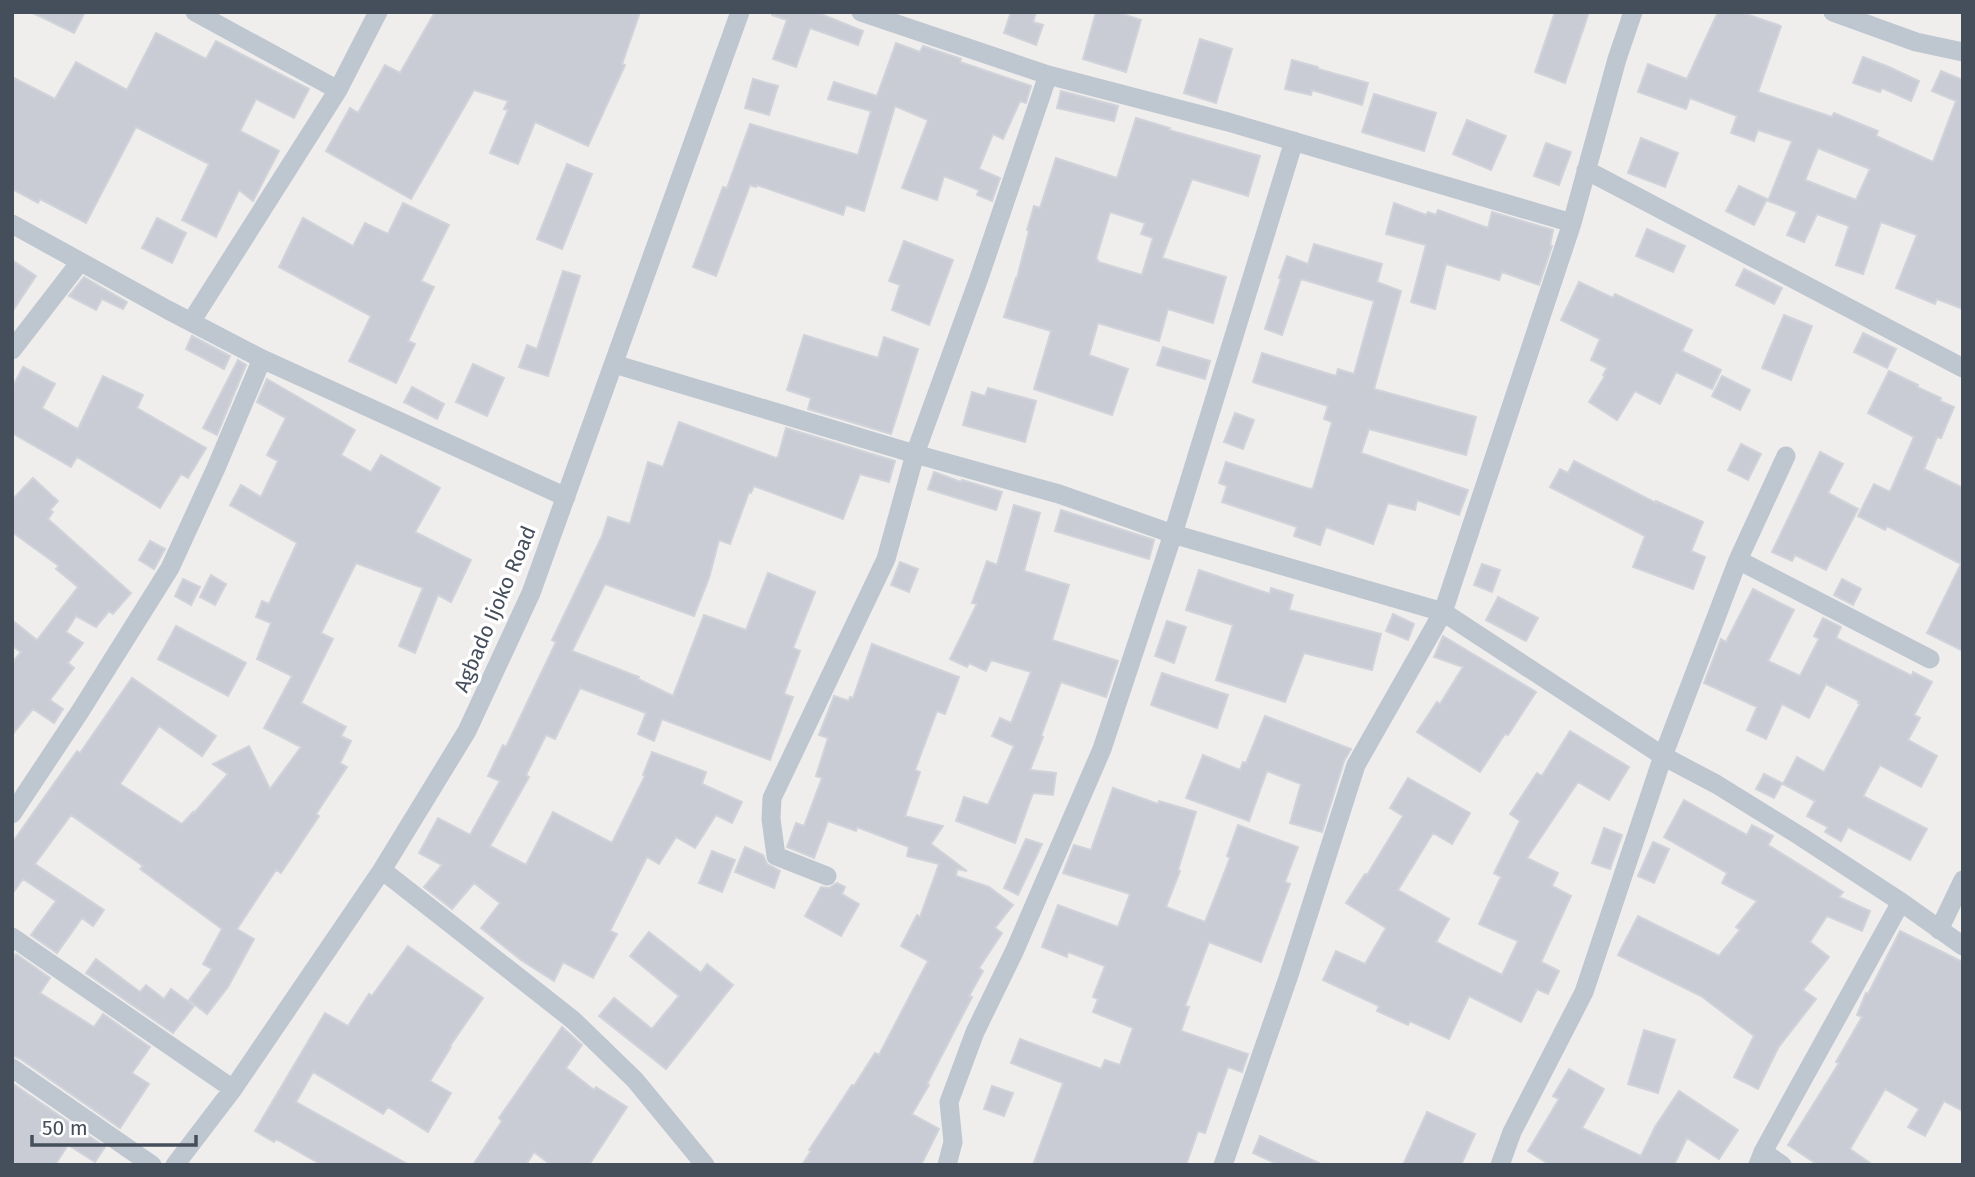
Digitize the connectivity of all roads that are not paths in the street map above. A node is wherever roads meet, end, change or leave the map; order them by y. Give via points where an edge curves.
1 (195, 12) edge
2 (378, 12) edge
3 (740, 12) edge
4 (861, 12) edge
5 (1633, 12) edge
6 (1833, 12) edge
7 (1963, 52) edge
8 (1048, 75) junction
9 (338, 90) junction
10 (1294, 141) junction
11 (1586, 170) junction
12 (1572, 223) junction
13 (12, 224) edge
14 (80, 262) junction
15 (191, 322) junction
16 (12, 349) edge
17 (262, 359) junction
18 (614, 364) junction
19 (1963, 368) edge
20 (915, 454) junction
21 (1786, 457) dead end
22 (566, 497) junction
23 (1173, 534) junction
24 (1738, 560) junction
25 (1443, 612) junction
26 (1930, 659) dead end
27 (1663, 756) junction
28 (12, 814) edge
29 (382, 870) junction
30 (827, 877) dead end
31 (1963, 880) edge
32 (1901, 902) junction
33 (1939, 930) junction
34 (12, 937) edge
35 (1963, 946) edge
36 (12, 1068) edge
37 (233, 1089) junction
38 (1760, 1158) edge
39 (152, 1165) edge
40 (175, 1165) edge
41 (705, 1165) edge
42 (947, 1165) edge
43 (1223, 1165) edge
44 (1500, 1165) edge
45 (1782, 1165) edge

1 - 9 street
2 - 9 street
3 - 18 street, Agbado Ijoko Road
4 - 8 street
5 - 11 street
6 - 7 street via 1916,42
8 - 10 street
8 - 20 street
9 - 15 street
10 - 12 street
10 - 23 street
11 - 12 street
11 - 19 street
12 - 25 street
13 - 14 street
14 - 15 street
14 - 16 street
15 - 17 street
17 - 22 street
17 - 28 street via 170,568
18 - 20 street
18 - 22 street, Agbado Ijoko Road
20 - 23 street via 1059,494
20 - 30 street via 886,559 772,797 776,856
21 - 24 street
22 - 29 street, Agbado Ijoko Road via 531,593 467,731
23 - 25 street
23 - 42 street via 1102,749 953,1090 949,1102 953,1142
24 - 26 street
24 - 27 street
25 - 27 street
25 - 43 street via 1356,765
27 - 32 street via 1737,797
27 - 44 street via 1584,992 1512,1132
29 - 37 street, Agbado Ijoko Road
29 - 41 street via 573,1020 635,1080
31 - 33 street
32 - 33 street
32 - 38 street
33 - 35 street
34 - 37 street
36 - 39 street
37 - 40 street, Agbado Ijoko Road
38 - 45 street

